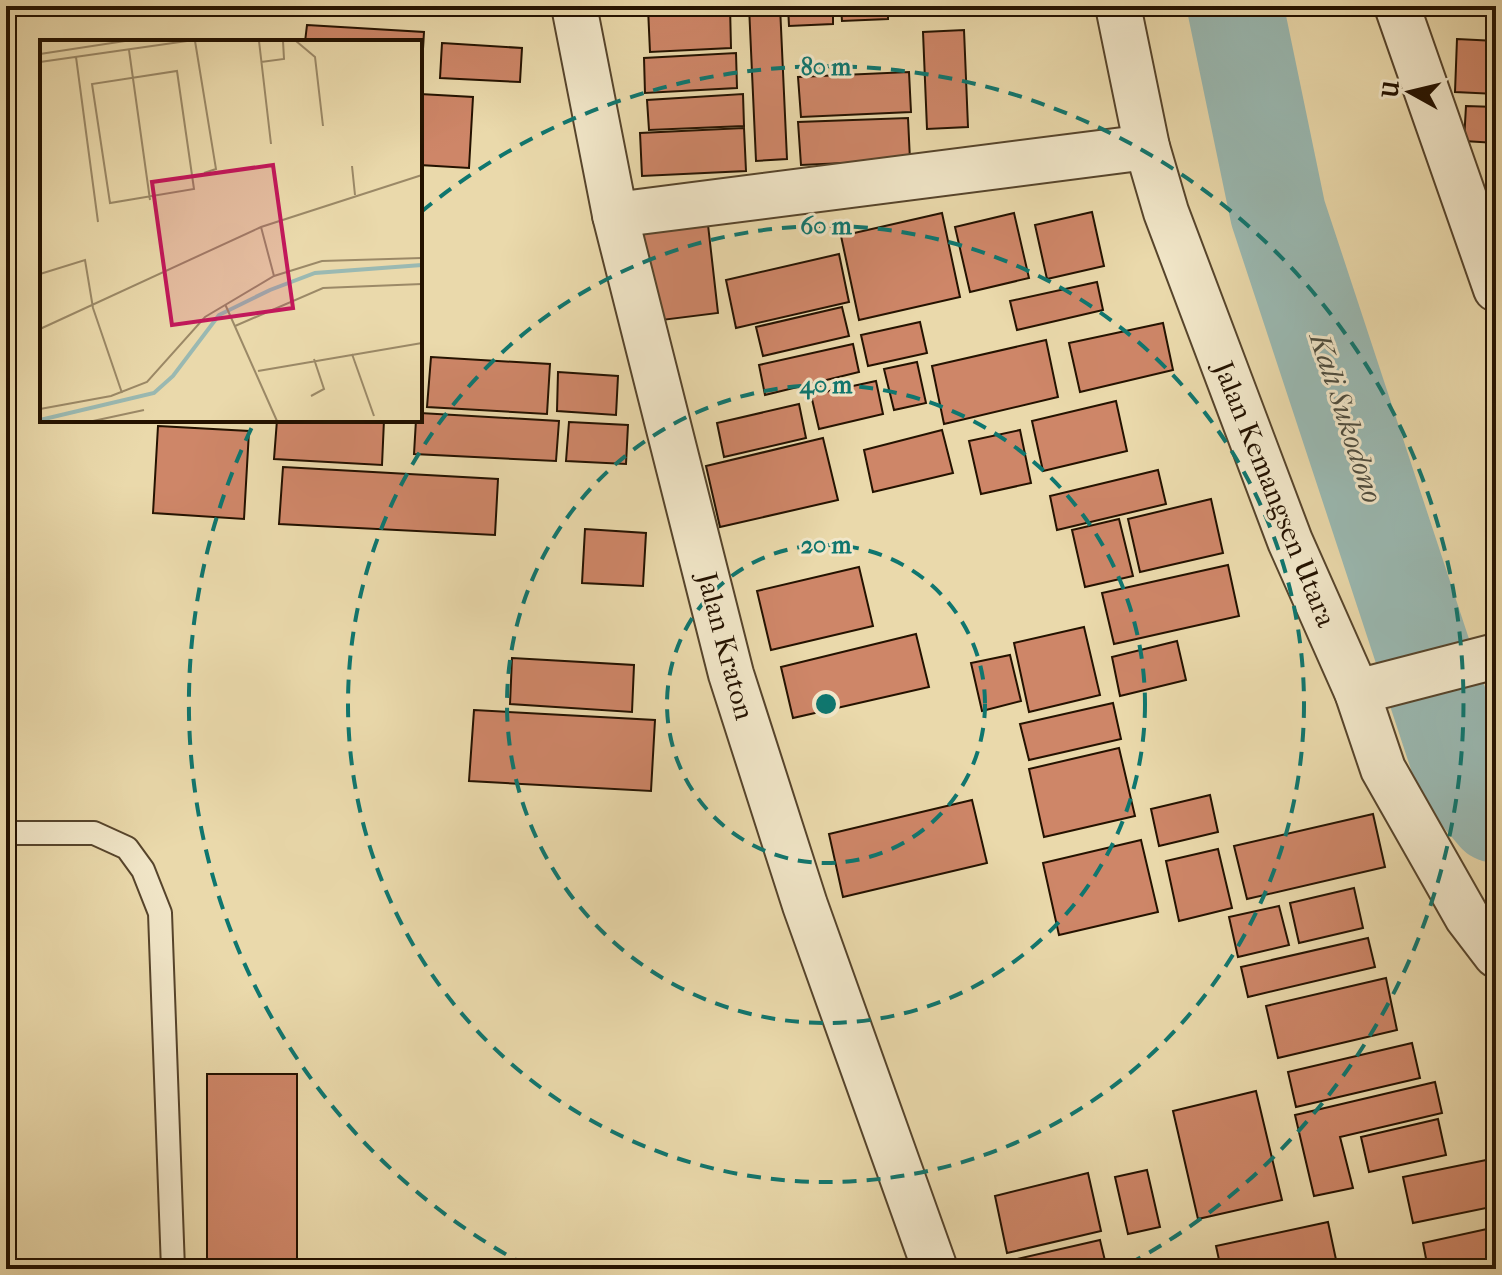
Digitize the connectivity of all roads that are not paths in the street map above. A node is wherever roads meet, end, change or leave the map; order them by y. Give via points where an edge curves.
1 (574, 6) edge
2 (1118, 6) edge
3 (1397, 6) edge
4 (1147, 147) junction
5 (615, 215) junction
6 (1496, 289) edge
7 (1496, 656) edge
8 (1357, 692) junction
9 (6, 833) edge
10 (1496, 955) edge
11 (173, 1269) edge
12 (935, 1269) edge

1 - 5 street, Jalan Kraton
2 - 4 street, Jalan Kemangsen Utara
3 - 6 street
4 - 5 street
4 - 8 street, Jalan Kemangsen Utara via 1166,212 1284,526
5 - 12 street, Jalan Kraton via 731,674 805,905
7 - 8 street
8 - 10 street, Jalan Kemangsen Utara via 1383,769 1467,917
9 - 11 lane via 94,833 127,848 143,870 160,913

